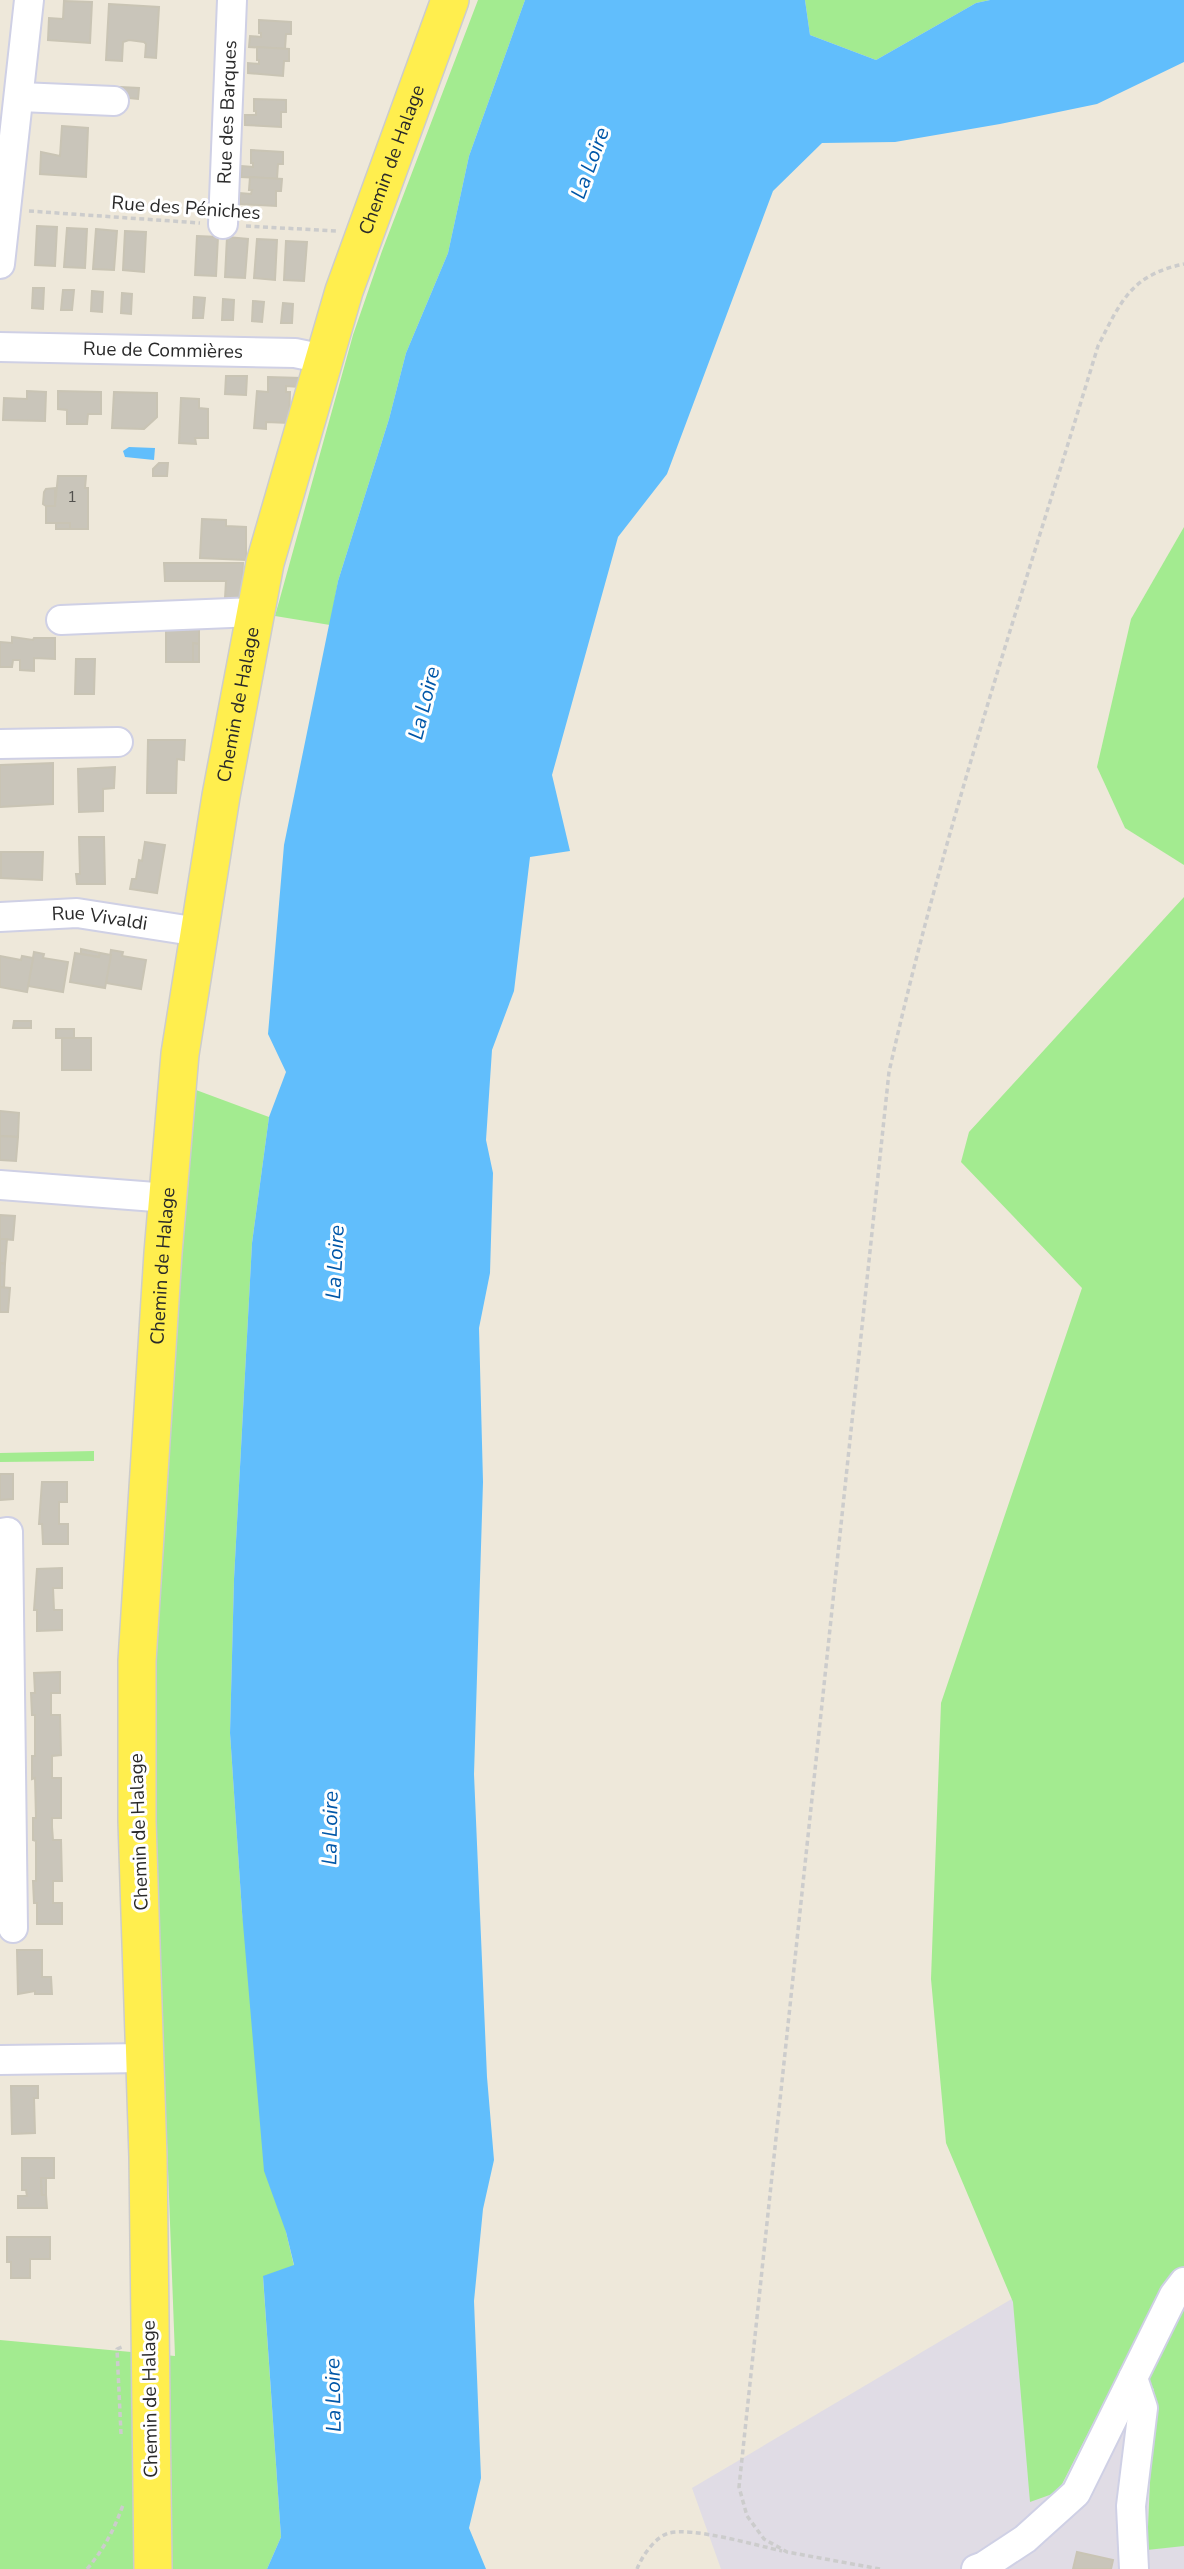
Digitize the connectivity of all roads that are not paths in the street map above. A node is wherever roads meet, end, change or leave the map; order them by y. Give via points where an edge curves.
1 (29, 0) edge
2 (232, 0) edge
3 (450, 0) edge
4 (19, 97) junction
5 (114, 101) dead end
6 (223, 224) road end
7 (0, 264) edge
8 (0, 347) edge
9 (324, 359) junction
10 (255, 612) junction
11 (61, 620) dead end
12 (118, 743) dead end
13 (0, 744) edge
14 (0, 917) edge
15 (199, 932) junction
16 (0, 1185) edge
17 (168, 1198) junction
18 (0, 1533) edge
19 (6, 1783) edge
20 (13, 1928) dead end
21 (0, 2040) edge
22 (145, 2048) junction
23 (0, 2060) edge
24 (1184, 2282) edge
25 (1133, 2378) junction
26 (153, 2569) edge
27 (976, 2569) edge
28 (1134, 2569) edge

1 - 4 street
2 - 6 street, Rue des Barques
3 - 9 main road, Chemin de Halage via 344,291
4 - 5 street
4 - 7 street
8 - 9 street, Rue de Commières via 295,353
9 - 10 main road, Chemin de Halage
10 - 11 street
10 - 15 main road, Chemin de Halage
12 - 13 street
14 - 15 street, Rue Vivaldi via 78,913
15 - 17 main road, Chemin de Halage via 180,1054
16 - 17 street
17 - 22 main road, Chemin de Halage via 137,1661
18 - 19 street via 8,1532
19 - 20 street
21 - 22 street
22 - 23 street
22 - 26 main road, Chemin de Halage
24 - 25 street
25 - 27 street via 1076,2493 1025,2539
25 - 28 street via 1143,2408 1131,2506

